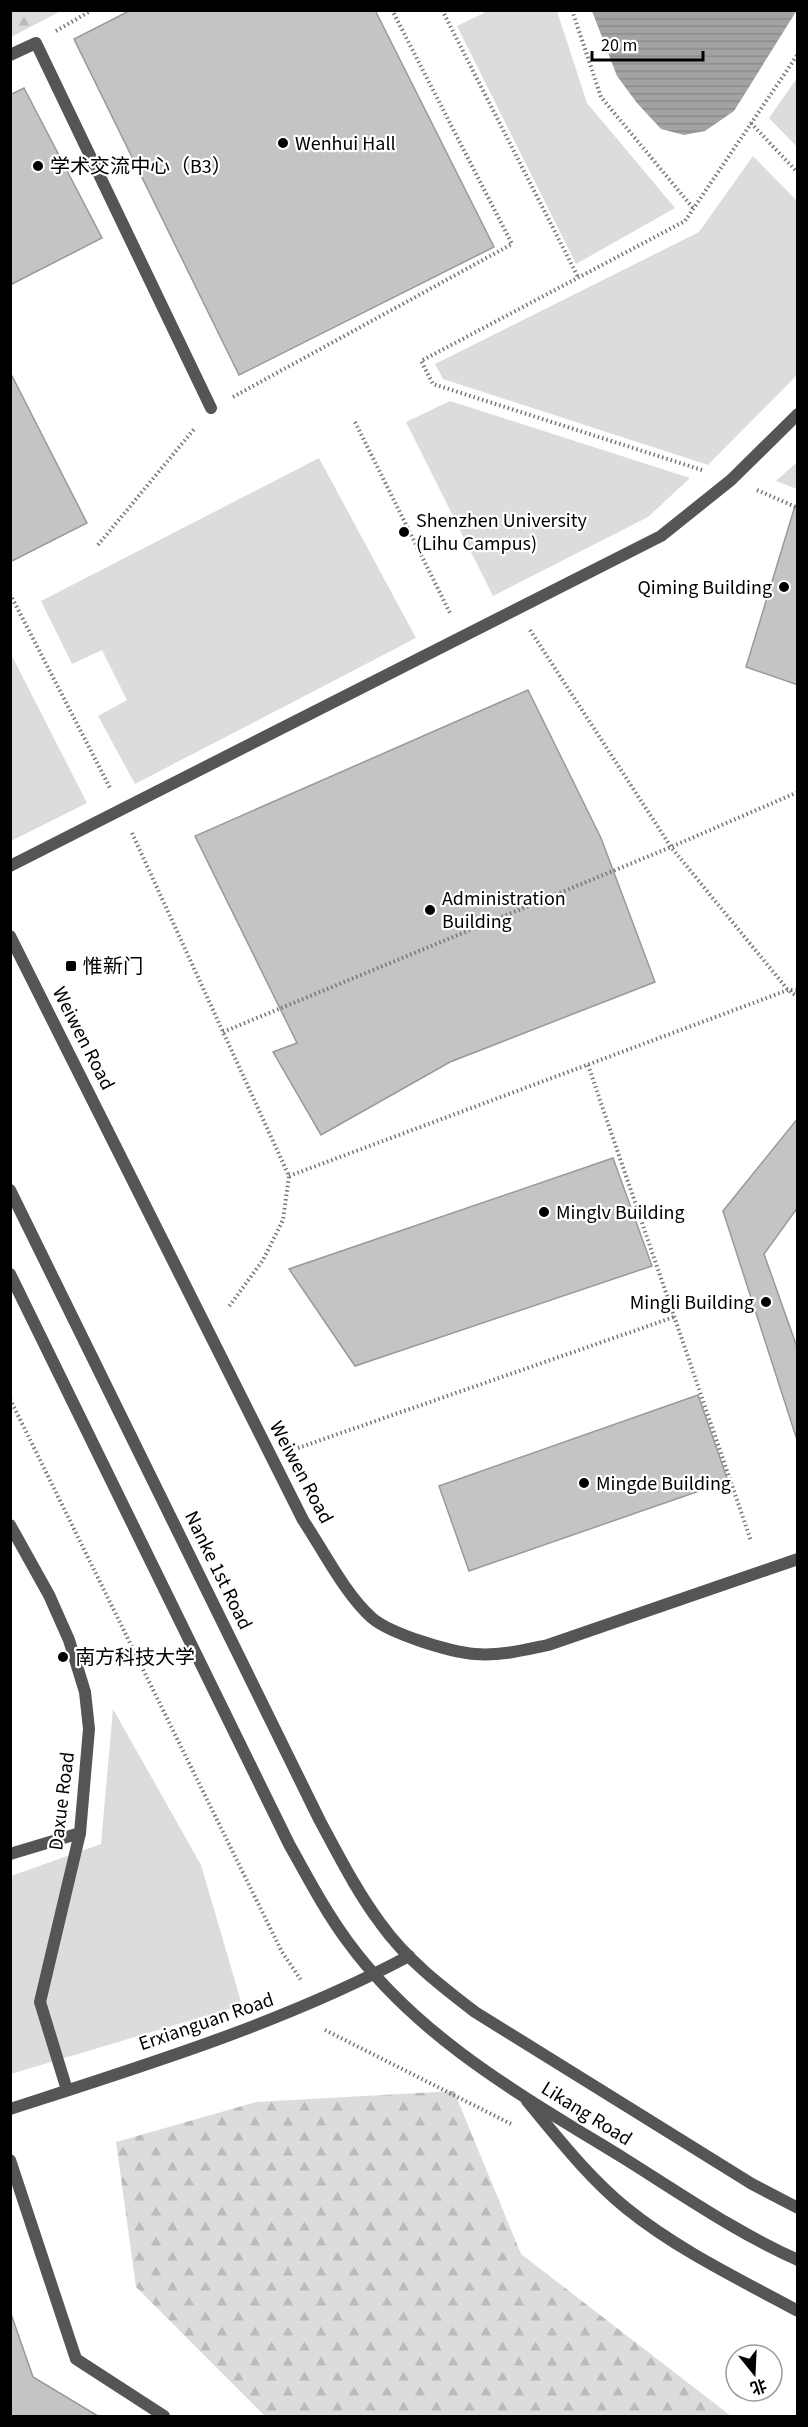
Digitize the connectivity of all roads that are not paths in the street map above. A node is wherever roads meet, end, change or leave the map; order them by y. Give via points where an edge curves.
1 (10, 55) edge
2 (212, 408) road end
3 (798, 414) edge
4 (10, 866) edge
5 (10, 936) edge
6 (10, 1190) edge
7 (10, 1274) edge
8 (10, 1525) edge
9 (798, 1559) edge
10 (80, 1833) junction
11 (10, 1854) edge
12 (409, 1956) junction
13 (375, 1974) junction
14 (67, 2090) junction
15 (524, 2096) junction
16 (10, 2109) edge
17 (10, 2160) edge
18 (798, 2208) edge
19 (798, 2260) edge
20 (798, 2311) edge
21 (164, 2416) edge

1 - 2 street via 36,43
3 - 4 street via 731,480 661,536
5 - 9 street, Weiwen Road via 303,1520 372,1618 404,1636 474,1654 511,1653 548,1645
6 - 12 street, Nanke 1st Road via 320,1821 375,1916
7 - 13 street via 289,1844 321,1903
8 - 10 street, Daxue Road via 49,1595 85,1692 88,1738
10 - 11 street
10 - 14 street, Daxue Road via 40,2002
12 - 13 street, Erxianguan Road
12 - 18 street, Likang Road via 442,1987 508,2034 752,2184
13 - 14 street, Erxianguan Road via 277,2018
13 - 15 street, Likang Road via 450,2046
14 - 16 street, Erxianguan Road
15 - 19 street, Likang Road via 728,2223
15 - 20 street via 581,2166 625,2208 690,2253
17 - 21 street via 76,2359

